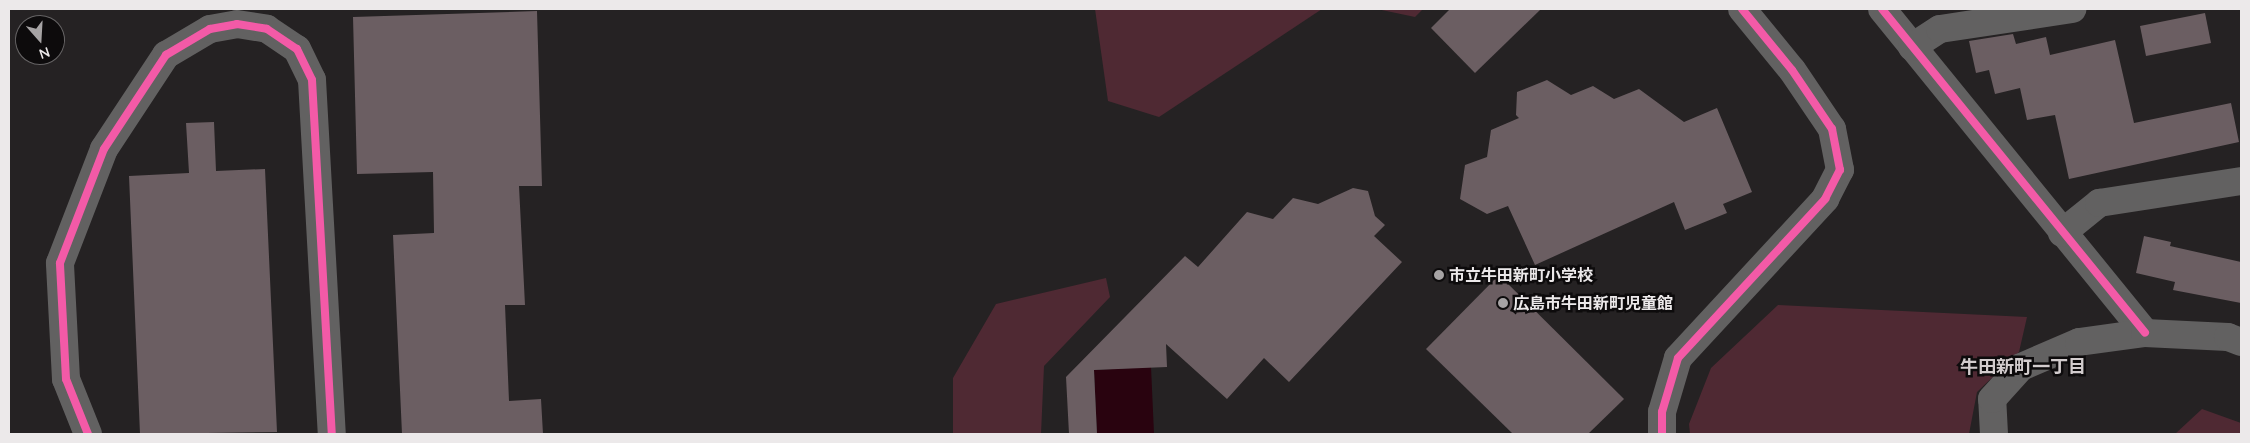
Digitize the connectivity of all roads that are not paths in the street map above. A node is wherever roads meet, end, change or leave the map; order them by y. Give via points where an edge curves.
1 (1742, 9) edge
2 (1882, 9) edge
3 (2073, 9) edge
4 (1912, 47) junction
5 (2241, 181) edge
6 (2062, 233) junction
7 (2145, 333) junction
8 (2241, 342) edge
9 (88, 434) edge
10 (332, 434) edge
11 (1662, 434) edge
12 (1994, 434) edge

1 - 11 street via 1792,70 1832,129 1840,170 1825,199 1678,358 1662,412
2 - 4 street
3 - 4 street via 1940,29
4 - 6 street
5 - 6 street via 2099,203
6 - 7 street
7 - 8 street via 2228,337
7 - 12 street via 2079,342 2021,367 1992,399
9 - 10 street via 66,379 60,262 104,149 166,55 210,29 237,24 267,29 297,49 312,80

